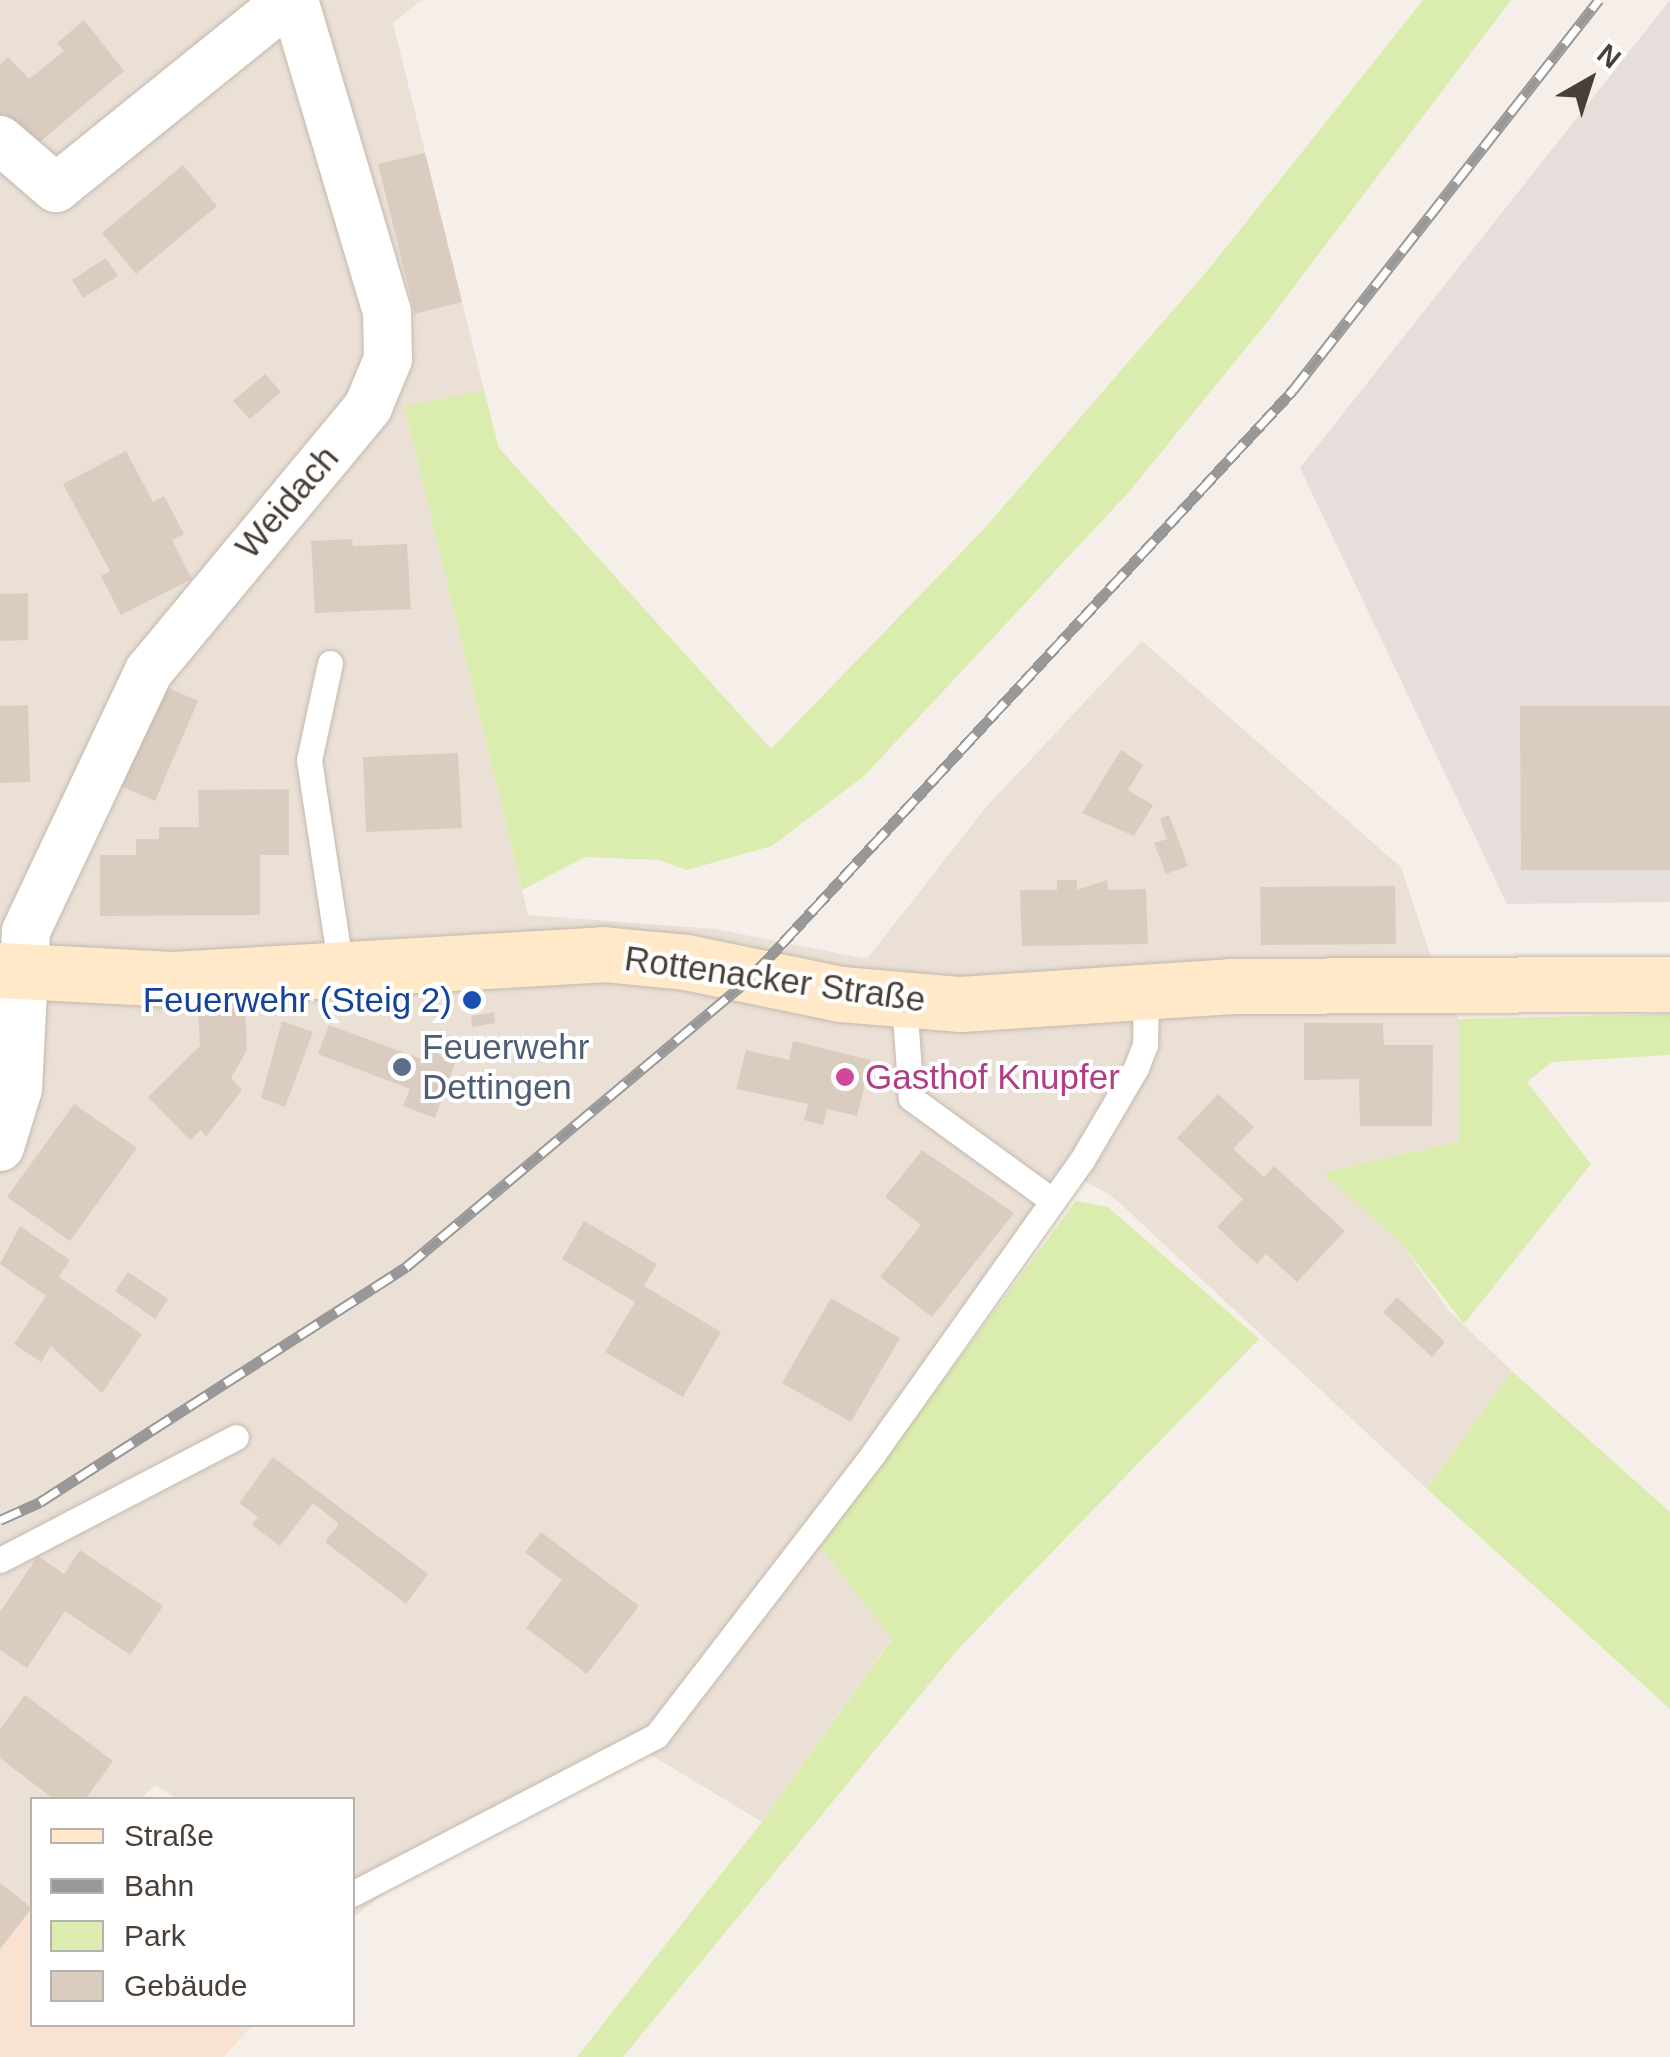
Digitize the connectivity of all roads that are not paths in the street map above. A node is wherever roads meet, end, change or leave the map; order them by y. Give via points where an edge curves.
1 (291, 0) edge
2 (0, 140) edge
3 (330, 663) dead end
4 (341, 968) junction
5 (12, 971) edge
6 (1670, 984) edge
7 (1146, 993) junction
8 (904, 1001) junction
9 (0, 1146) edge
10 (1052, 1201) junction
11 (236, 1437) dead end
12 (0, 1560) edge
13 (355, 1892) edge

1 - 2 street, Weidach via 56,188
1 - 5 street, Weidach via 387,312 388,360 368,407 149,671 46,881
3 - 4 lane via 309,760
4 - 5 main road, Rottenacker Straße via 173,979
4 - 8 main road, Rottenacker Straße via 603,954
5 - 9 street, Weidach via 18,1089
6 - 7 main road, Rottenacker Straße via 1481,981
7 - 8 main road, Rottenacker Straße
7 - 10 lane via 1136,1068
8 - 10 lane via 911,1098
10 - 13 lane via 873,1454 656,1736
11 - 12 lane

